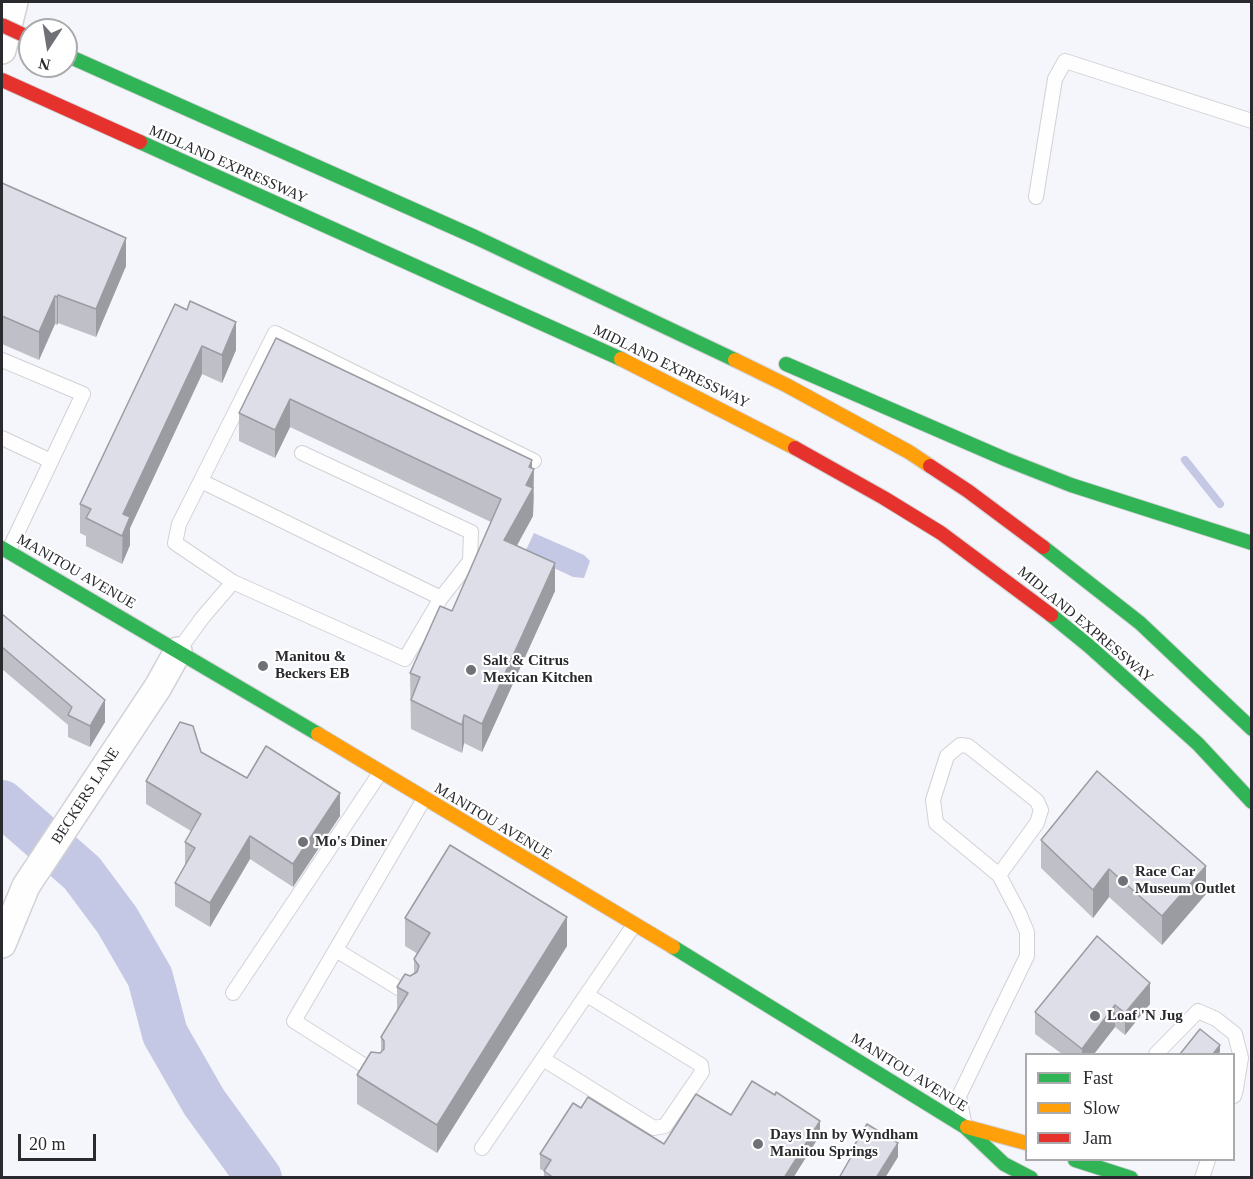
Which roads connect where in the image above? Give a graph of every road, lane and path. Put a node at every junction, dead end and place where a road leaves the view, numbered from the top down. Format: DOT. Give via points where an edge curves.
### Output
graph roads {
  1 [pos="14,2"];
  2 [pos="2,25"];
  3 [pos="18,32"];
  4 [pos="2,50"];
  5 [pos="78,61"];
  6 [pos="2,80"];
  7 [pos="1251,121"];
  8 [pos="1036,197"];
  9 [pos="475,237"];
  10 [pos="712,334"];
  11 [pos="2,360"];
  12 [pos="777,360"];
  13 [pos="2,438"];
  14 [pos="302,453"];
  15 [pos="51,461"];
  16 [pos="534,461"];
  17 [pos="201,482"];
  18 [pos="1251,543"];
  19 [pos="5,550"];
  20 [pos="233,582"];
  21 [pos="441,598"];
  22 [pos="178,651"];
  23 [pos="1251,729"];
  24 [pos="380,773"];
  25 [pos="424,799"];
  26 [pos="1251,801"];
  27 [pos="999,875"];
  28 [pos="634,925"];
  29 [pos="2,944"];
  30 [pos="336,950"];
  31 [pos="233,993"];
  32 [pos="410,995"];
  33 [pos="587,995"];
  34 [pos="1157,1053"];
  35 [pos="543,1059"];
  36 [pos="376,1073"];
  37 [pos="1235,1091"];
  38 [pos="965,1127"];
  39 [pos="1025,1141"];
  40 [pos="482,1148"];
  41 [pos="1078,1161"];
  42 [pos="1208,1161"];
  43 [pos="1031,1178"];
  44 [pos="1131,1178"];
  45 [pos="1202,1178"];
  1 -- 4 [label="street"];
  2 -- 3 [label="main road, bridge"];
  5 -- 9 [label="main road"];
  6 -- 26 [label="main road, MIDLAND EXPRESSWAY" via="633,364 884,498 987,566 1089,646 1198,744"];
  7 -- 8 [label="lane" via="1065,61 1055,79"];
  9 -- 10 [label="main road"];
  9 -- 23 [label="main road" via="726,355 909,452 1095,585"];
  11 -- 15 [label="lane" via="83,394"];
  12 -- 18 [label="main road" via="1071,485"];
  13 -- 15 [label="lane"];
  14 -- 21 [label="lane" via="471,532 470,561"];
  15 -- 19 [label="lane"];
  16 -- 17 [label="lane" via="275,333"];
  17 -- 20 [label="lane" via="179,524 175,543"];
  17 -- 21 [label="lane"];
  19 -- 22 [label="main road, MANITOU AVENUE"];
  20 -- 21 [label="lane" via="405,659"];
  20 -- 22 [label="lane"];
  22 -- 24 [label="main road, MANITOU AVENUE"];
  22 -- 29 [label="street, BECKERS LANE" via="26,886"];
  24 -- 25 [label="main road, MANITOU AVENUE"];
  24 -- 31 [label="lane"];
  25 -- 28 [label="main road, MANITOU AVENUE"];
  25 -- 30 [label="lane"];
  27 -- 27 [label="lane" via="936,823 933,800 947,756 960,745 968,746 1037,801 1041,810"];
  27 -- 38 [label="lane" via="1027,932 1027,956 959,1095"];
  28 -- 33 [label="lane"];
  28 -- 38 [label="main road, MANITOU AVENUE"];
  30 -- 32 [label="lane"];
  30 -- 36 [label="lane" via="294,1021"];
  33 -- 35 [label="lane"];
  33 -- 35 [label="lane" via="701,1065 702,1072 665,1126 654,1128"];
  34 -- 37 [label="lane" via="1198,1011 1216,1019 1235,1034 1241,1058"];
  35 -- 40 [label="lane"];
  38 -- 39 [label="main road, MANITOU AVENUE"];
  38 -- 43 [label="main road, MANITOU AVENUE" via="1004,1164"];
  41 -- 44 [label="main road"];
  42 -- 45 [label="lane"];
}
